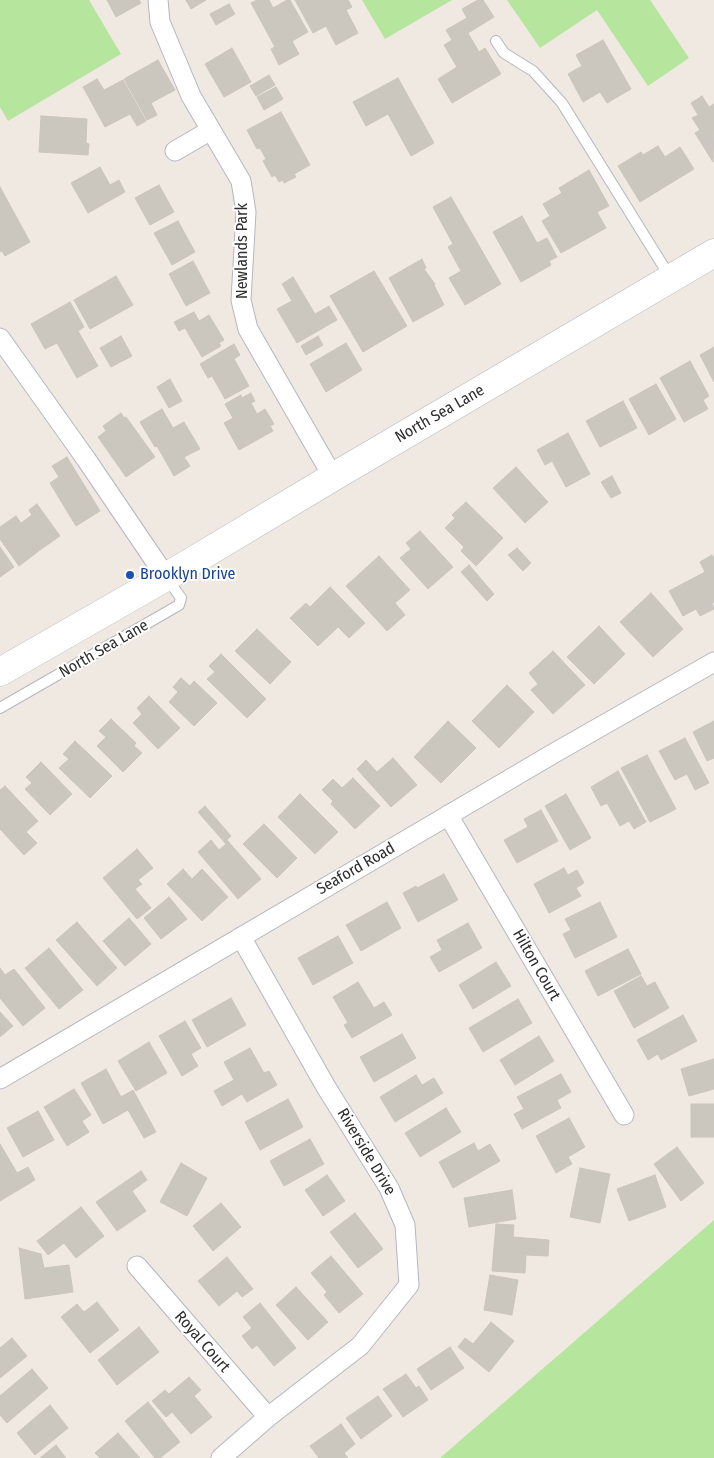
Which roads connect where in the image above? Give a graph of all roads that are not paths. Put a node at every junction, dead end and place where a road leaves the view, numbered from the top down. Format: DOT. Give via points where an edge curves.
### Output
graph roads {
  1 [pos="158,0"];
  2 [pos="496,41"];
  3 [pos="211,130"];
  4 [pos="175,151"];
  5 [pos="714,253"];
  6 [pos="670,278"];
  7 [pos="0,338"];
  8 [pos="333,476"];
  9 [pos="166,577"];
  10 [pos="714,662"];
  11 [pos="0,672"];
  12 [pos="0,708"];
  13 [pos="448,815"];
  14 [pos="241,937"];
  15 [pos="0,1079"];
  16 [pos="624,1115"];
  17 [pos="137,1266"];
  18 [pos="268,1417"];
  19 [pos="222,1458"];
  1 -- 3 [label="street, Newlands Park" via="164,32 191,96"];
  2 -- 6 [label="lane" via="504,53 533,71 562,103"];
  3 -- 4 [label="street"];
  3 -- 8 [label="street, Newlands Park" via="241,182 246,212 241,300 248,329"];
  5 -- 6 [label="street, North Sea Lane"];
  6 -- 8 [label="street, North Sea Lane"];
  7 -- 9 [label="street"];
  8 -- 9 [label="street, North Sea Lane"];
  9 -- 11 [label="street, North Sea Lane"];
  9 -- 12 [label="lane, North Sea Lane" via="181,598 179,605"];
  10 -- 13 [label="street, Seaford Road"];
  13 -- 14 [label="street, Seaford Road"];
  13 -- 16 [label="street, Hilton Court"];
  14 -- 15 [label="street, Seaford Road"];
  14 -- 18 [label="street, Riverside Drive" via="326,1087 389,1188 405,1225 408,1285 360,1346"];
  17 -- 18 [label="street, Royal Court"];
  18 -- 19 [label="street, Riverside Drive"];
}
